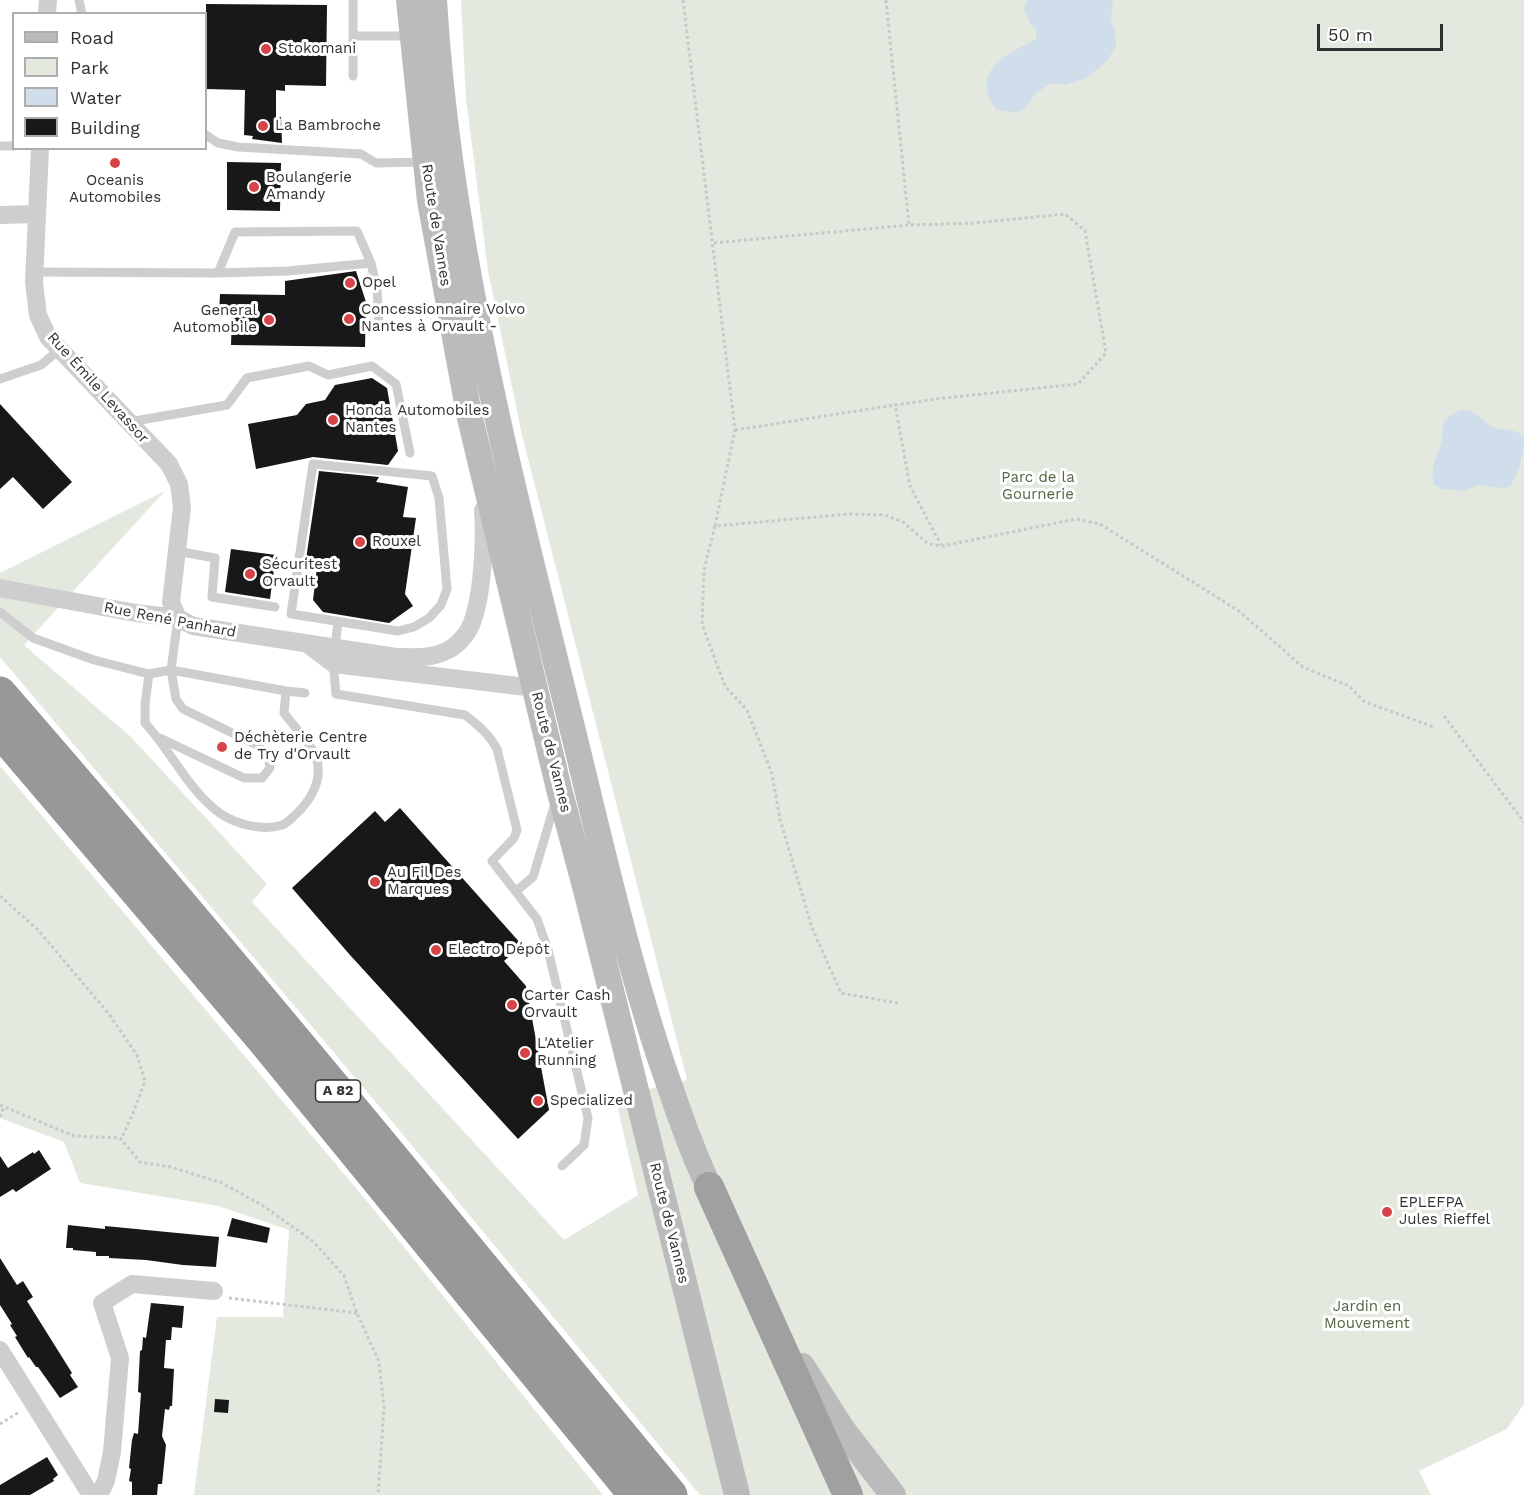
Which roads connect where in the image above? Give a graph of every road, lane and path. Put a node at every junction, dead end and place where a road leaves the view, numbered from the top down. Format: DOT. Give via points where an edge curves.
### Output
graph roads {
  1 [pos="353,0"];
  2 [pos="409,0"];
  3 [pos="434,0"];
  4 [pos="683,0"];
  5 [pos="886,0"];
  6 [pos="353,36"];
  7 [pos="412,36"];
  8 [pos="353,76"];
  9 [pos="207,136"];
  10 [pos="40,150"];
  11 [pos="426,161"];
  12 [pos="36,214"];
  13 [pos="0,215"];
  14 [pos="909,225"];
  15 [pos="713,243"];
  16 [pos="371,263"];
  17 [pos="34,272"];
  18 [pos="218,273"];
  19 [pos="379,326"];
  20 [pos="60,349"];
  21 [pos="0,379"];
  22 [pos="895,405"];
  23 [pos="129,422"];
  24 [pos="735,430"];
  25 [pos="410,453"];
  26 [pos="480,458"];
  27 [pos="715,526"];
  28 [pos="942,546"];
  29 [pos="176,551"];
  30 [pos="0,588"];
  31 [pos="275,607"];
  32 [pos="0,612"];
  33 [pos="178,618"];
  34 [pos="338,621"];
  35 [pos="334,662"];
  36 [pos="171,670"];
  37 [pos="149,674"];
  38 [pos="535,688"];
  39 [pos="286,691"];
  40 [pos="0,693"];
  41 [pos="305,693"];
  42 [pos="1444,716"];
  43 [pos="1434,727"];
  44 [pos="0,731"];
  45 [pos="158,736"];
  46 [pos="559,789"];
  47 [pos="1524,822"];
  48 [pos="516,891"];
  49 [pos="0,896"];
  50 [pos="897,1003"];
  51 [pos="2,1106"];
  52 [pos="0,1117"];
  53 [pos="120,1140"];
  54 [pos="562,1166"];
  55 [pos="709,1187"];
  56 [pos="214,1291"];
  57 [pos="357,1312"];
  58 [pos="0,1350"];
  59 [pos="34,1403"];
  60 [pos="0,1424"];
  61 [pos="92,1495"];
  62 [pos="99,1495"];
  63 [pos="378,1495"];
  64 [pos="634,1495"];
  65 [pos="671,1495"];
  66 [pos="737,1495"];
  67 [pos="848,1495"];
  68 [pos="894,1495"];
  1 -- 6 [label="lane"];
  2 -- 7 [label="main road, Route de Vannes"];
  3 -- 55 [label="main road, Route de Vannes" via="456,199 497,420 642,1000 678,1112"];
  4 -- 15 [label="path"];
  5 -- 14 [label="path"];
  6 -- 7 [label="lane"];
  6 -- 8 [label="lane"];
  7 -- 11 [label="main road, Route de Vannes"];
  9 -- 11 [label="lane" via="218,143 238,147 362,154 376,163"];
  10 -- 12 [label="street, Rue Émile Levassor"];
  11 -- 26 [label="main road, Route de Vannes" via="457,351"];
  12 -- 13 [label="street"];
  12 -- 17 [label="street, Rue Émile Levassor"];
  14 -- 15 [label="path"];
  14 -- 22 [label="path" via="1065,214 1084,231 1106,354 1078,384"];
  15 -- 24 [label="path"];
  16 -- 18 [label="lane"];
  16 -- 18 [label="lane" via="357,231 235,232"];
  16 -- 19 [label="lane"];
  17 -- 18 [label="lane"];
  17 -- 20 [label="street, Rue Émile Levassor" via="38,315 48,337"];
  20 -- 21 [label="lane" via="41,365"];
  20 -- 23 [label="street, Rue Émile Levassor"];
  22 -- 24 [label="path"];
  22 -- 28 [label="path" via="910,486"];
  23 -- 25 [label="lane" via="227,405 247,378 309,366 328,375 372,366 396,384"];
  23 -- 29 [label="street, Rue Émile Levassor" via="169,464 179,484 182,507"];
  24 -- 27 [label="path"];
  26 -- 35 [label="street, Rue René Panhard" via="485,534 477,603 471,626 460,642 424,658"];
  26 -- 38 [label="main road, Route de Vannes"];
  27 -- 28 [label="path" via="849,514 885,515 903,522 928,544"];
  27 -- 50 [label="path" via="704,570 702,624 725,686 747,710 772,774 780,819 812,927 841,993"];
  28 -- 43 [label="path" via="1076,519 1100,524 1239,611 1303,667 1349,686 1365,702"];
  29 -- 31 [label="lane" via="215,558 212,597"];
  29 -- 33 [label="street, Rue Émile Levassor" via="171,602"];
  30 -- 33 [label="street, Rue René Panhard"];
  32 -- 37 [label="lane" via="33,639"];
  33 -- 35 [label="street, Rue René Panhard" via="192,626 306,643"];
  33 -- 36 [label="lane"];
  34 -- 34 [label="lane" via="398,631 429,618 441,605 447,589 440,498 432,476 313,464 291,614"];
  34 -- 35 [label="lane"];
  35 -- 38 [label="street, Rue René Panhard"];
  35 -- 48 [label="lane" via="336,694 465,715 492,740 517,830 492,861"];
  36 -- 37 [label="lane"];
  36 -- 39 [label="lane"];
  36 -- 45 [label="lane" via="176,699 183,709 255,744 268,754 270,768 262,778 244,778"];
  37 -- 45 [label="lane" via="145,723"];
  38 -- 46 [label="main road, Route de Vannes"];
  39 -- 41 [label="lane"];
  39 -- 45 [label="lane" via="284,713 316,756 318,774 315,791 302,810 285,824 263,828 222,815 204,799"];
  40 -- 65 [label="highway, A 82" via="298,1043"];
  42 -- 47 [label="path"];
  44 -- 64 [label="highway, A 82" via="264,1041"];
  46 -- 48 [label="lane" via="533,877"];
  46 -- 66 [label="main road, Route de Vannes"];
  48 -- 54 [label="lane" via="537,919 548,950 588,1118 584,1145"];
  49 -- 53 [label="path" via="38,930 109,1014 137,1055 145,1081"];
  51 -- 52 [label="path"];
  51 -- 53 [label="path" via="74,1136"];
  53 -- 57 [label="path" via="140,1162 171,1167 222,1184 262,1204 314,1242 344,1276"];
  55 -- 67 [label="highway"];
  55 -- 68 [label="main road, Route de Vannes" via="819,1394"];
  56 -- 57 [label="path" via="233,1300"];
  56 -- 62 [label="street" via="132,1284 102,1303 120,1358 112,1452"];
  57 -- 63 [label="path" via="379,1362 384,1407"];
  58 -- 59 [label="street"];
  59 -- 60 [label="path"];
  59 -- 61 [label="street"];
}
